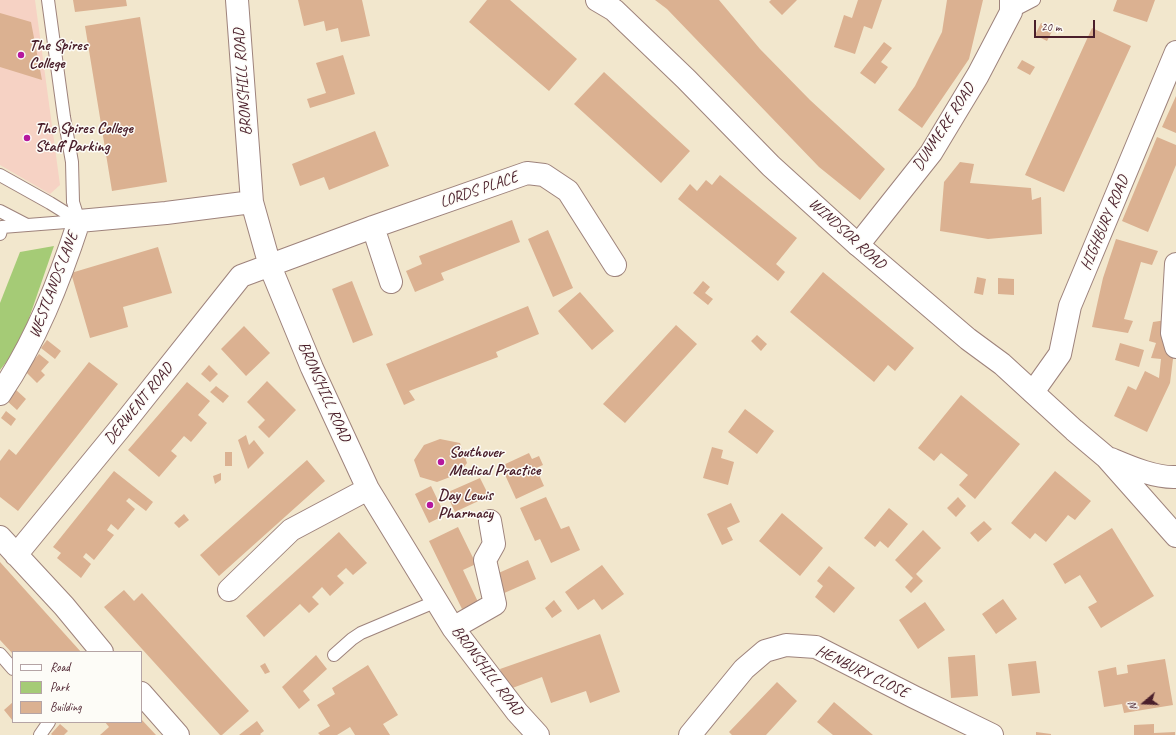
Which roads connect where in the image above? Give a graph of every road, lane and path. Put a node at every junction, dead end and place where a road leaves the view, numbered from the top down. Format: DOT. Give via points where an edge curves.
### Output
graph roads {
  1 [pos="48,0"];
  2 [pos="237,0"];
  3 [pos="598,0"];
  4 [pos="1034,0"];
  5 [pos="1011,6"];
  6 [pos="1176,52"];
  7 [pos="0,175"];
  8 [pos="252,202"];
  9 [pos="0,211"];
  10 [pos="79,221"];
  11 [pos="27,225"];
  12 [pos="373,227"];
  13 [pos="0,234"];
  14 [pos="858,245"];
  15 [pos="615,264"];
  16 [pos="1176,264"];
  17 [pos="270,266"];
  18 [pos="391,282"];
  19 [pos="1176,347"];
  20 [pos="1033,392"];
  21 [pos="0,394"];
  22 [pos="1106,457"];
  23 [pos="1176,477"];
  24 [pos="368,489"];
  25 [pos="490,521"];
  26 [pos="1176,536"];
  27 [pos="0,537"];
  28 [pos="16,555"];
  29 [pos="229,590"];
  30 [pos="436,601"];
  31 [pos="453,628"];
  32 [pos="101,651"];
  33 [pos="0,654"];
  34 [pos="334,655"];
  35 [pos="12,668"];
  36 [pos="142,694"];
  37 [pos="48,723"];
  38 [pos="40,735"];
  39 [pos="178,735"];
  40 [pos="538,735"];
  41 [pos="690,735"];
  42 [pos="992,735"];
  1 -- 10 [label="lane" via="72,162 73,202"];
  2 -- 8 [label="street, BRONSHILL ROAD"];
  3 -- 14 [label="street, WINDSOR ROAD" via="614,10 771,166"];
  4 -- 5 [label="lane"];
  5 -- 14 [label="street, DUNMERE ROAD" via="978,75 931,153"];
  6 -- 20 [label="street, HIGHBURY ROAD" via="1070,306 1060,354"];
  7 -- 10 [label="lane"];
  8 -- 10 [label="street, WESTLANDS LANE"];
  8 -- 17 [label="street, BRONSHILL ROAD"];
  9 -- 11 [label="lane"];
  10 -- 11 [label="lane"];
  10 -- 21 [label="street, WESTLANDS LANE" via="31,344"];
  11 -- 13 [label="lane" via="2,227"];
  12 -- 15 [label="street, LORDS PLACE" via="527,173 539,174 568,191"];
  12 -- 17 [label="street, LORDS PLACE"];
  12 -- 18 [label="street"];
  14 -- 20 [label="street, WINDSOR ROAD"];
  16 -- 19 [label="street" via="1172,333"];
  17 -- 24 [label="street, BRONSHILL ROAD" via="312,368"];
  17 -- 28 [label="street, DERWENT ROAD" via="241,276"];
  20 -- 22 [label="street, WINDSOR ROAD"];
  22 -- 23 [label="street, WINDSOR ROAD" via="1136,470 1170,478"];
  22 -- 26 [label="street, WINDSOR ROAD"];
  24 -- 29 [label="street" via="291,530"];
  24 -- 30 [label="street, BRONSHILL ROAD"];
  25 -- 31 [label="street" via="494,544 485,560 495,604"];
  27 -- 28 [label="street"];
  28 -- 32 [label="street" via="64,606"];
  30 -- 31 [label="street, BRONSHILL ROAD"];
  30 -- 34 [label="lane" via="361,633"];
  31 -- 40 [label="street, BRONSHILL ROAD" via="517,712"];
  33 -- 35 [label="lane"];
  36 -- 39 [label="street"];
  37 -- 38 [label="lane"];
  41 -- 42 [label="street, HENBURY CLOSE" via="744,669 766,650 786,645 816,647"];
}
